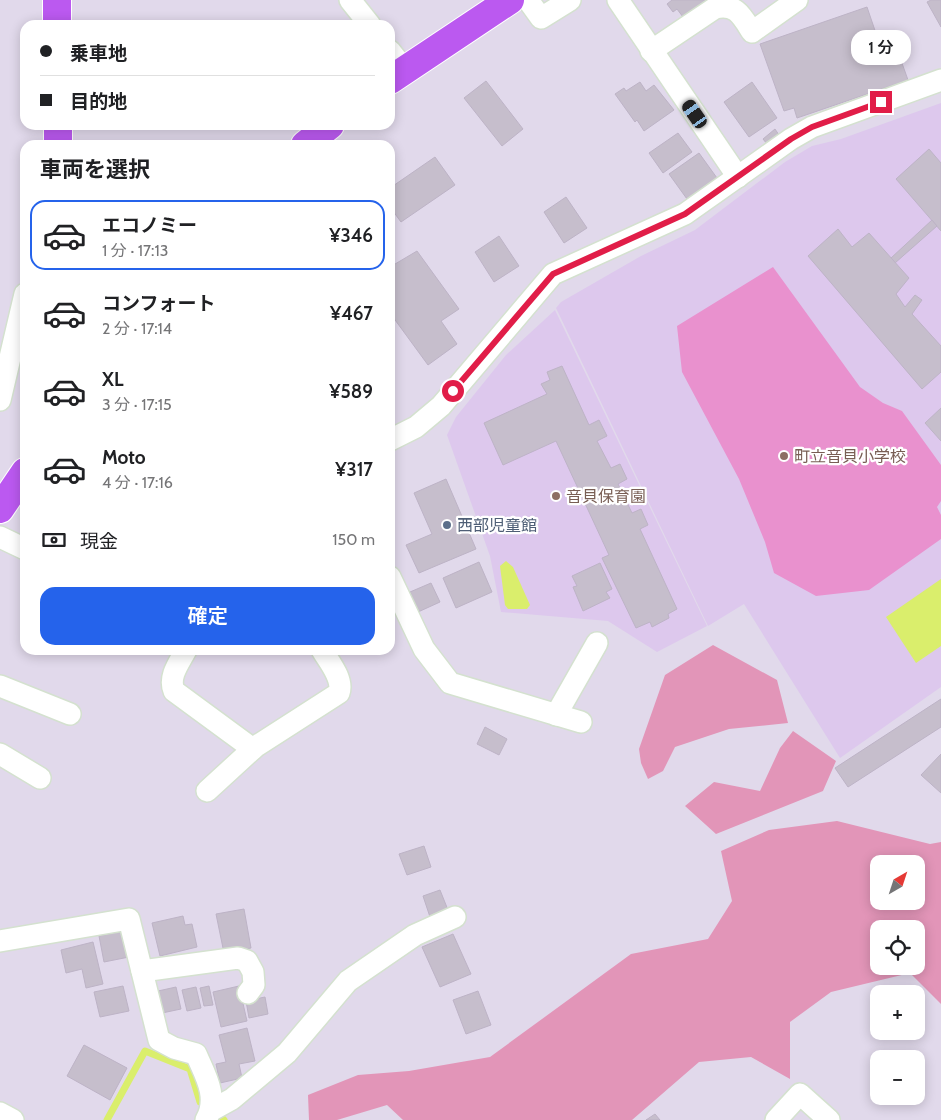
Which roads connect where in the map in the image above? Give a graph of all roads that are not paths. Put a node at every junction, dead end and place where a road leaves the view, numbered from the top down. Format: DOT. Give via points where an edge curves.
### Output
graph roads {
  1 [pos="57,0"];
  2 [pos="350,0"];
  3 [pos="510,0"];
  4 [pos="528,0"];
  5 [pos="570,0"];
  6 [pos="618,0"];
  7 [pos="797,0"];
  8 [pos="56,20"];
  9 [pos="366,20"];
  10 [pos="651,51"];
  11 [pos="395,67"];
  12 [pos="941,80"];
  13 [pos="324,130"];
  14 [pos="311,140"];
  15 [pos="738,177"];
  16 [pos="20,308"];
  17 [pos="5,351"];
  18 [pos="0,400"];
  19 [pos="395,438"];
  20 [pos="20,481"];
  21 [pos="8,501"];
  22 [pos="0,537"];
  23 [pos="20,546"];
  24 [pos="395,588"];
  25 [pos="597,643"];
  26 [pos="183,655"];
  27 [pos="325,655"];
  28 [pos="0,686"];
  29 [pos="70,714"];
  30 [pos="556,715"];
  31 [pos="581,722"];
  32 [pos="252,749"];
  33 [pos="0,754"];
  34 [pos="40,778"];
  35 [pos="207,791"];
  36 [pos="455,917"];
  37 [pos="0,942"];
  38 [pos="142,972"];
  39 [pos="248,993"];
  40 [pos="0,1113"];
  41 [pos="209,1115"];
  42 [pos="13,1120"];
  43 [pos="776,1120"];
  44 [pos="829,1120"];
  1 -- 8 [label="main road"];
  2 -- 9 [label="street"];
  3 -- 11 [label="main road"];
  4 -- 5 [label="street" via="541,18"];
  6 -- 10 [label="street"];
  7 -- 10 [label="street" via="752,32 738,10 725,6 715,8"];
  10 -- 15 [label="street"];
  12 -- 15 [label="street" via="812,127"];
  13 -- 14 [label="main road"];
  15 -- 19 [label="street" via="685,214 553,274 441,406 416,427"];
  16 -- 17 [label="street"];
  17 -- 18 [label="street"];
  20 -- 21 [label="main road"];
  22 -- 23 [label="street"];
  24 -- 30 [label="street" via="424,649 450,683"];
  25 -- 30 [label="street"];
  26 -- 32 [label="street" via="172,677 174,691"];
  27 -- 32 [label="street" via="337,676 341,687 339,693"];
  28 -- 29 [label="street"];
  30 -- 31 [label="street"];
  32 -- 35 [label="street"];
  33 -- 34 [label="street"];
  36 -- 41 [label="street" via="415,935 348,982 287,1054"];
  37 -- 38 [label="street" via="129,919"];
  38 -- 39 [label="street" via="177,962 238,958 247,961 253,972 254,985"];
  38 -- 41 [label="street" via="159,1040 196,1054 210,1087"];
  40 -- 42 [label="street"];
  43 -- 44 [label="street" via="800,1094"];
}
